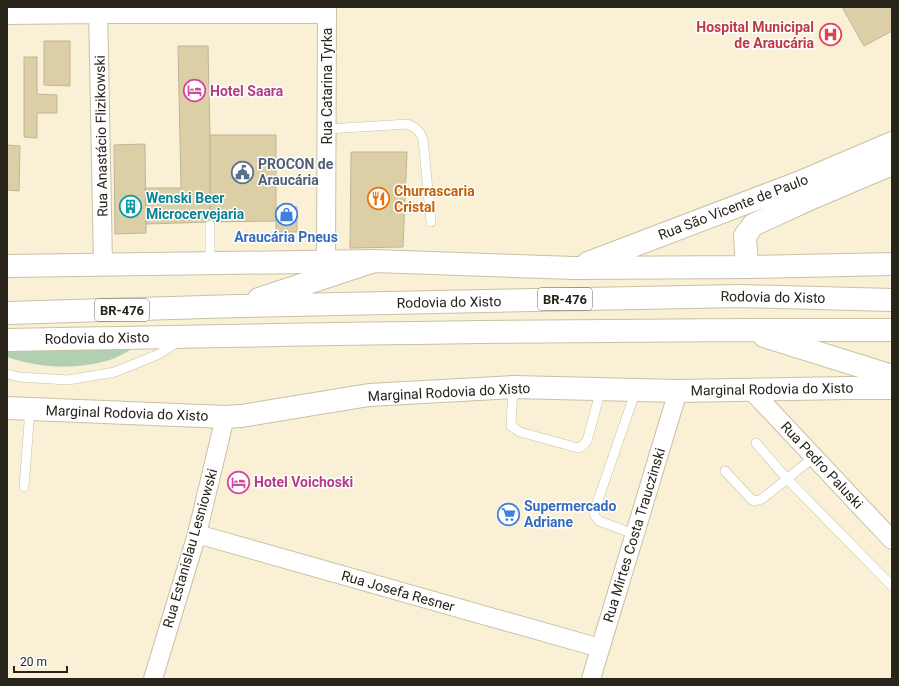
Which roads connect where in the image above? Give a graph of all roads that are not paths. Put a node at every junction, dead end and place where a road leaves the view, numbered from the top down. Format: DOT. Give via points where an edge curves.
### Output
graph roads {
  1 [pos="98,10"];
  2 [pos="327,10"];
  3 [pos="7,15"];
  4 [pos="327,129"];
  5 [pos="892,143"];
  6 [pos="892,164"];
  7 [pos="802,192"];
  8 [pos="431,222"];
  9 [pos="210,225"];
  10 [pos="374,261"];
  11 [pos="326,262"];
  12 [pos="210,263"];
  13 [pos="892,264"];
  14 [pos="103,265"];
  15 [pos="7,266"];
  16 [pos="747,267"];
  17 [pos="574,268"];
  18 [pos="892,300"];
  19 [pos="238,306"];
  20 [pos="7,313"];
  21 [pos="741,330"];
  22 [pos="892,330"];
  23 [pos="186,336"];
  24 [pos="7,340"];
  25 [pos="7,374"];
  26 [pos="892,376"];
  27 [pos="513,387"];
  28 [pos="892,388"];
  29 [pos="601,389"];
  30 [pos="636,390"];
  31 [pos="751,390"];
  32 [pos="678,391"];
  33 [pos="7,408"];
  34 [pos="30,409"];
  35 [pos="225,417"];
  36 [pos="756,443"];
  37 [pos="814,457"];
  38 [pos="725,472"];
  39 [pos="787,479"];
  40 [pos="24,486"];
  41 [pos="197,534"];
  42 [pos="634,534"];
  43 [pos="892,540"];
  44 [pos="892,586"];
  45 [pos="600,648"];
  46 [pos="153,679"];
  47 [pos="591,679"];
  1 -- 2 [label="street"];
  1 -- 3 [label="street"];
  1 -- 14 [label="street, Rua Anastácio Flizikowski"];
  2 -- 4 [label="street, Rua Catarina Tyrka"];
  4 -- 8 [label="lane" via="408,124 415,127 423,139"];
  4 -- 11 [label="street, Rua Catarina Tyrka"];
  5 -- 7 [label="main road, Rua São Vicente de Paulo"];
  6 -- 7 [label="main road, Rua São Vicente de Paulo"];
  7 -- 16 [label="main road, Rua São Vicente de Paulo" via="753,225 746,236"];
  7 -- 17 [label="main road, Rua São Vicente de Paulo"];
  9 -- 12 [label="lane"];
  10 -- 11 [label="main road"];
  10 -- 17 [label="main road"];
  10 -- 19 [label="main road"];
  11 -- 12 [label="main road"];
  12 -- 14 [label="main road"];
  13 -- 16 [label="main road"];
  14 -- 15 [label="main road"];
  16 -- 17 [label="main road"];
  18 -- 19 [label="main road, Rodovia do Xisto / BR-476" via="740,296"];
  19 -- 20 [label="main road, Rodovia do Xisto / BR-476"];
  21 -- 22 [label="main road, Rodovia do Xisto / BR-476"];
  21 -- 23 [label="main road, Rodovia do Xisto / BR-476"];
  21 -- 26 [label="main road"];
  23 -- 24 [label="main road, Rodovia do Xisto / BR-476"];
  23 -- 25 [label="lane, Rodovia do Xisto" via="159,354 114,372 68,380"];
  27 -- 29 [label="main road, Marginal Rodovia do Xisto"];
  27 -- 29 [label="lane" via="511,426 520,432 578,448 587,441"];
  27 -- 35 [label="main road, Marginal Rodovia do Xisto" via="369,395"];
  28 -- 31 [label="main road, Marginal Rodovia do Xisto"];
  29 -- 30 [label="main road, Marginal Rodovia do Xisto"];
  30 -- 32 [label="main road, Marginal Rodovia do Xisto"];
  30 -- 42 [label="lane" via="594,512 599,521"];
  31 -- 32 [label="main road, Marginal Rodovia do Xisto"];
  31 -- 37 [label="street, Rua Pedro Paluski"];
  32 -- 42 [label="street, Rua Mirtes Costa Trauczinski"];
  33 -- 34 [label="main road, Marginal Rodovia do Xisto"];
  34 -- 35 [label="main road, Marginal Rodovia do Xisto"];
  34 -- 40 [label="lane"];
  35 -- 41 [label="street, Rua Estanislau Lesniowski"];
  36 -- 39 [label="lane"];
  37 -- 39 [label="lane"];
  37 -- 43 [label="street, Rua Pedro Paluski"];
  38 -- 39 [label="lane" via="755,501 762,499"];
  39 -- 44 [label="lane"];
  41 -- 45 [label="street, Rua Josefa Resner"];
  41 -- 46 [label="street, Rua Estanislau Lesniowski"];
  42 -- 45 [label="street, Rua Mirtes Costa Trauczinski"];
  45 -- 47 [label="street, Rua Mirtes Costa Trauczinski"];
}
